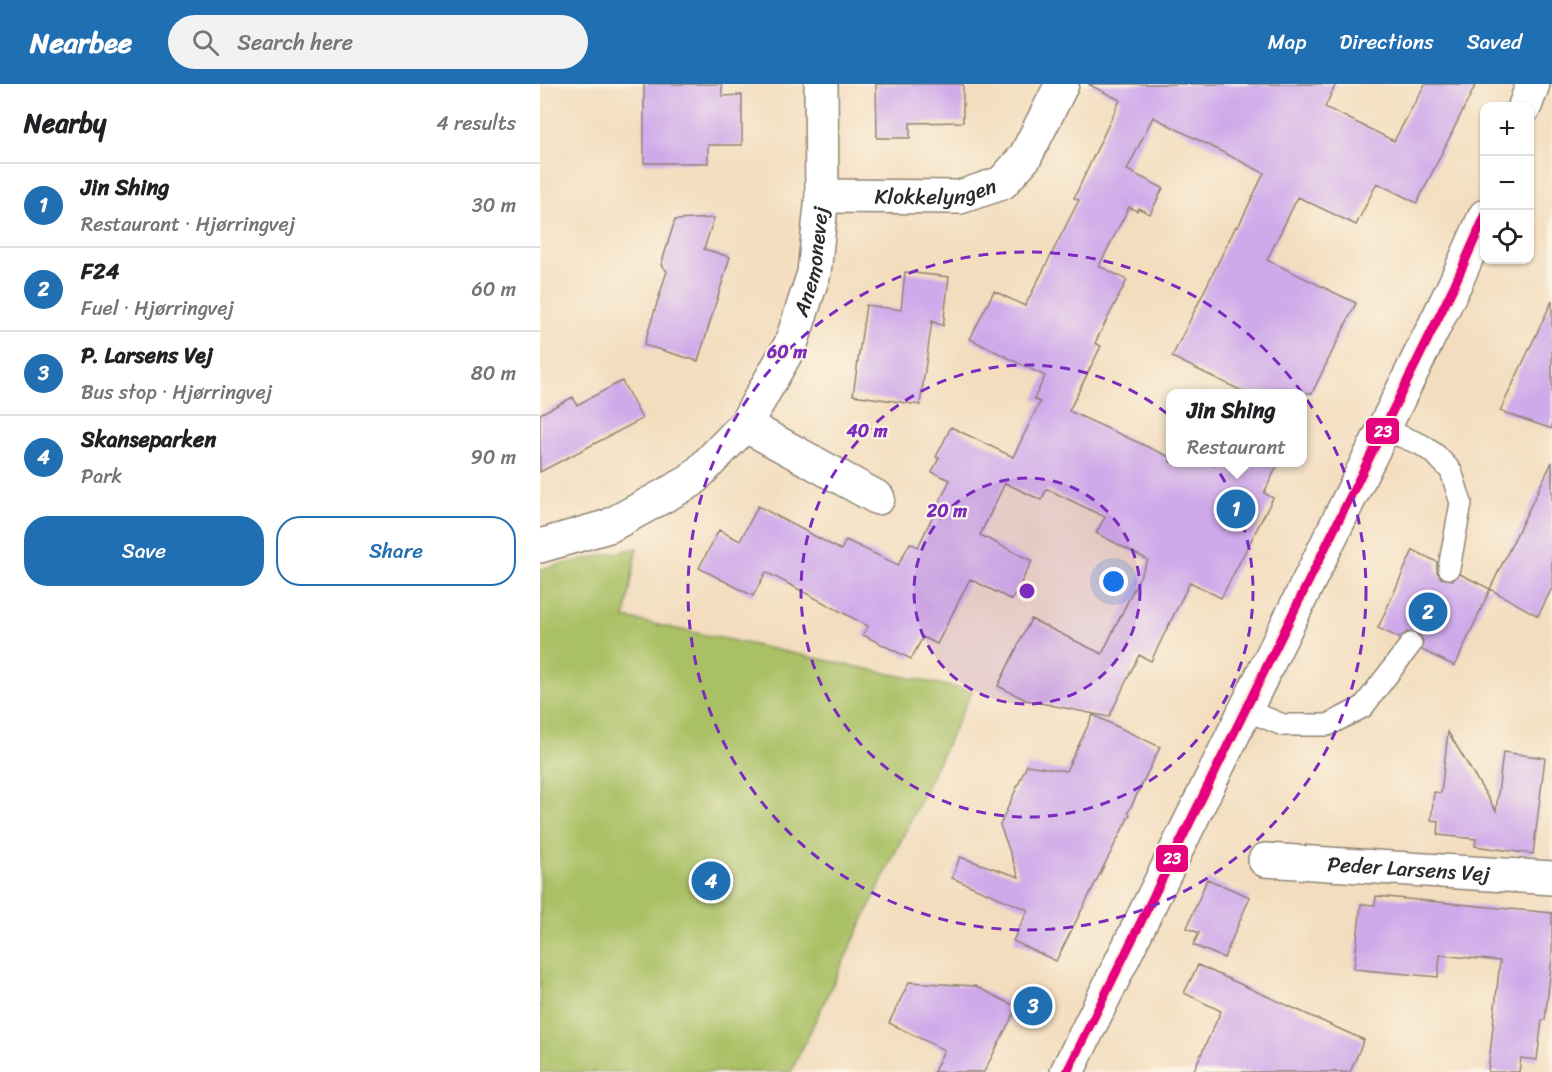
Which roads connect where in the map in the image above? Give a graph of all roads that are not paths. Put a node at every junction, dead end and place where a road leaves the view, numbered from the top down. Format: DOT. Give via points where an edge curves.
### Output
graph roads {
  1 [pos="821,84"];
  2 [pos="1062,84"];
  3 [pos="1533,84"];
  4 [pos="1527,102"];
  5 [pos="822,195"];
  6 [pos="1480,227"];
  7 [pos="746,425"];
  8 [pos="1384,429"];
  9 [pos="878,498"];
  10 [pos="540,546"];
  11 [pos="1449,568"];
  12 [pos="1411,644"];
  13 [pos="1246,710"];
  14 [pos="1265,860"];
  15 [pos="1552,878"];
  16 [pos="1067,1072"];
  1 -- 5 [label="street, Anemonevej"];
  2 -- 5 [label="street, Klokkelyngen" via="1025,157 1002,183 960,197"];
  3 -- 4 [label="street"];
  5 -- 7 [label="street, Anemonevej" via="814,273 791,344"];
  6 -- 8 [label="street"];
  7 -- 9 [label="street"];
  7 -- 10 [label="street, Anemonevej" via="691,482 609,526"];
  8 -- 11 [label="lane" via="1422,445 1451,471 1461,503"];
  8 -- 13 [label="street"];
  12 -- 13 [label="lane" via="1363,707 1328,725 1283,725"];
  13 -- 16 [label="street"];
  14 -- 15 [label="street, Peder Larsens Vej"];
}
